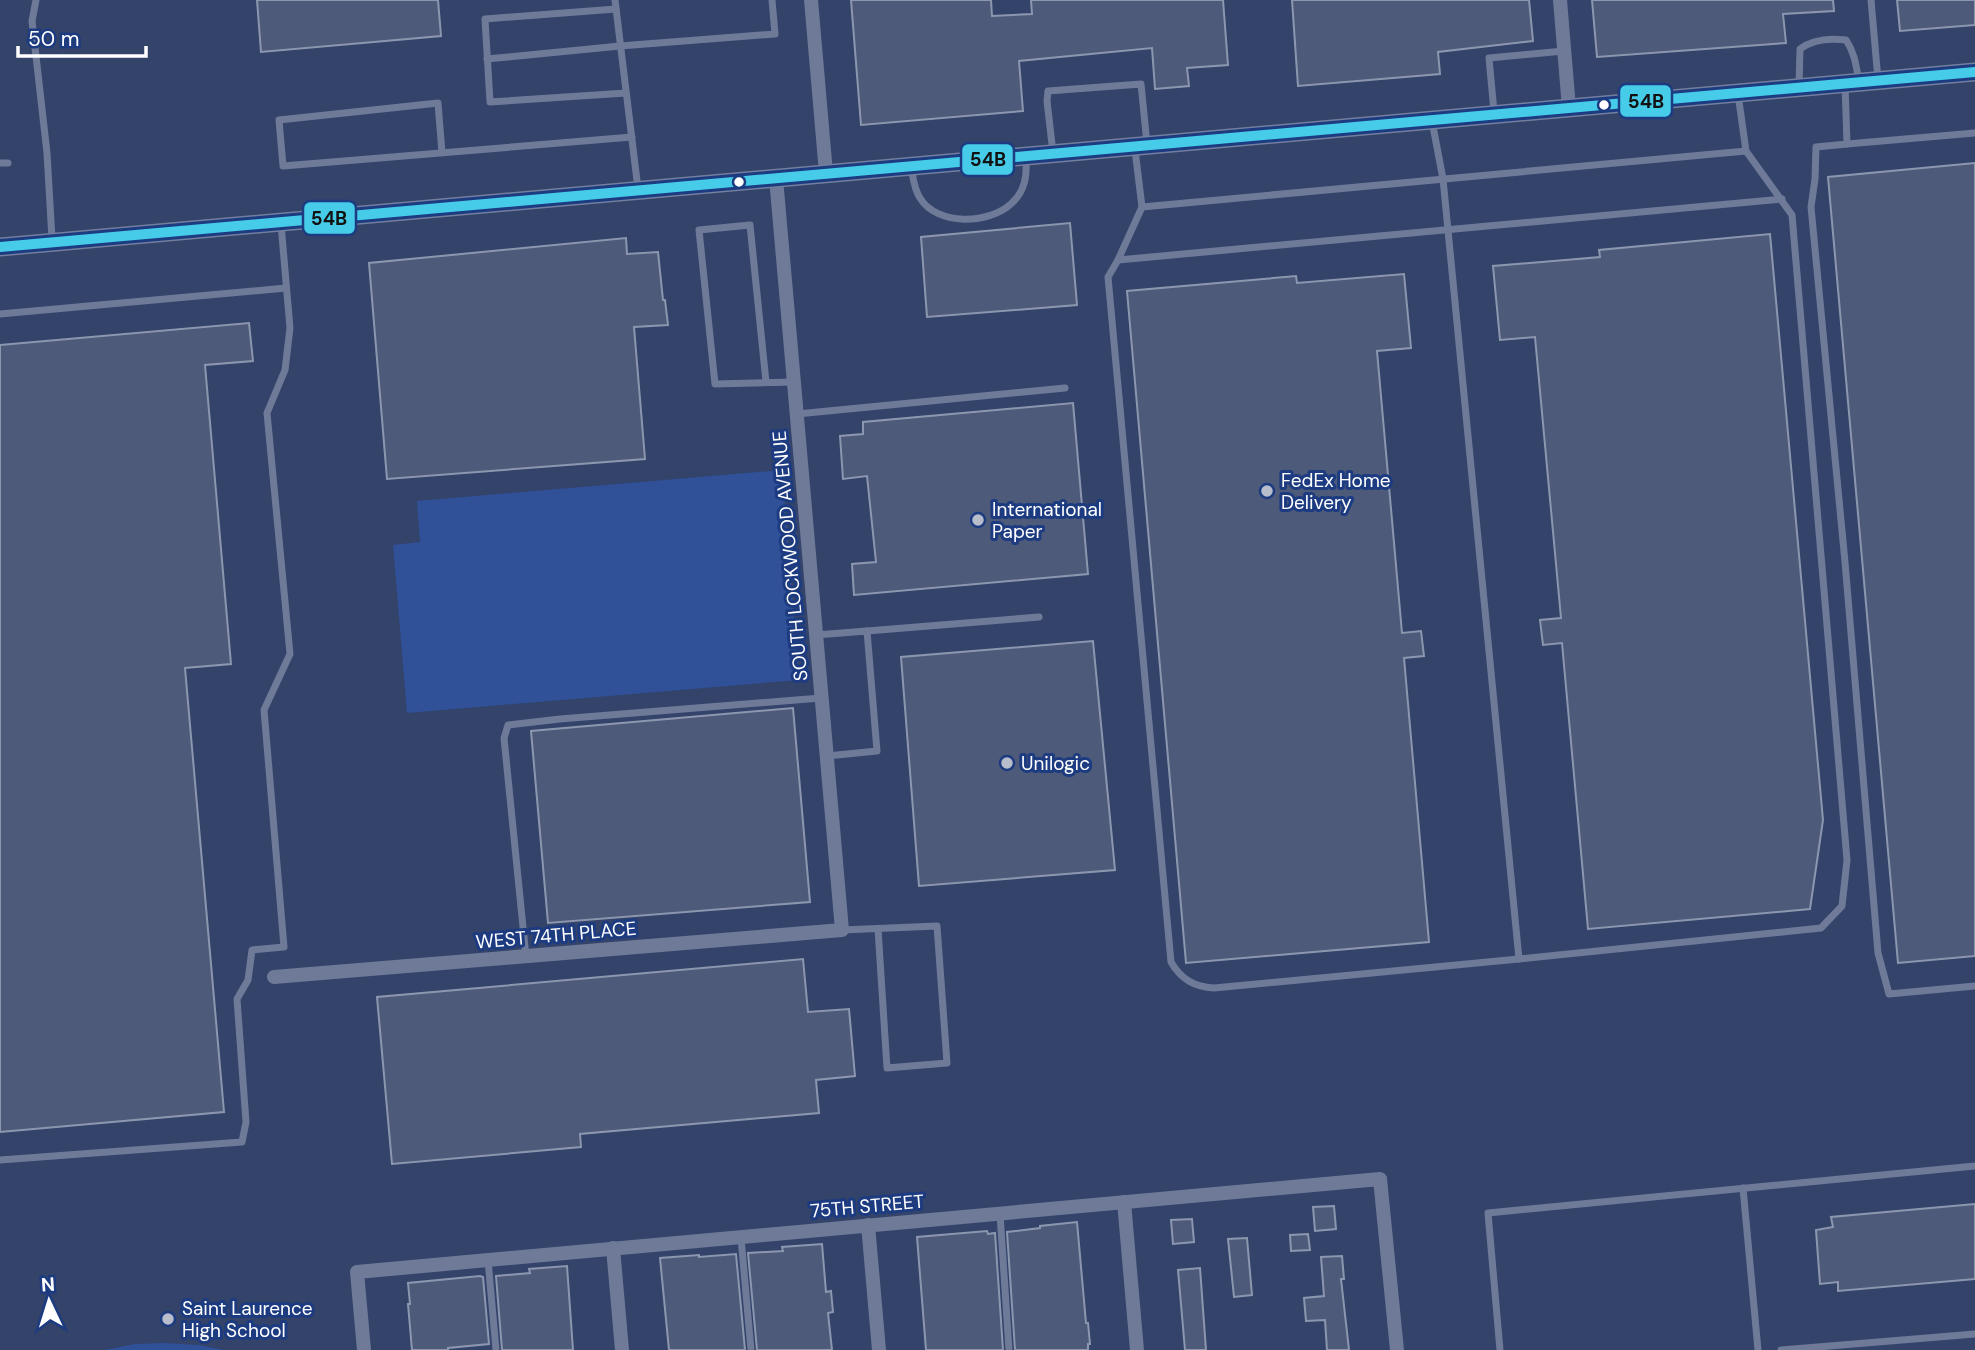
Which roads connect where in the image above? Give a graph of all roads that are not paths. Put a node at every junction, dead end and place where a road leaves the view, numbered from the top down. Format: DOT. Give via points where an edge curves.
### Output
graph roads {
  1 [pos="36,0"];
  2 [pos="772,0"];
  3 [pos="811,0"];
  4 [pos="1560,0"];
  5 [pos="1871,0"];
  6 [pos="616,4"];
  7 [pos="620,46"];
  8 [pos="1564,51"];
  9 [pos="488,59"];
  10 [pos="1975,72"];
  11 [pos="1861,82"];
  12 [pos="1799,88"];
  13 [pos="626,93"];
  14 [pos="1738,93"];
  15 [pos="1569,108"];
  16 [pos="1494,114"];
  17 [pos="1432,120"];
  18 [pos="1975,133"];
  19 [pos="632,137"];
  20 [pos="1847,144"];
  21 [pos="1141,146"];
  22 [pos="1746,150"];
  23 [pos="442,153"];
  24 [pos="1053,153"];
  25 [pos="1026,156"];
  26 [pos="911,166"];
  27 [pos="826,173"];
  28 [pos="776,178"];
  29 [pos="1443,179"];
  30 [pos="638,190"];
  31 [pos="1782,199"];
  32 [pos="1142,207"];
  33 [pos="281,222"];
  34 [pos="1448,229"];
  35 [pos="52,242"];
  36 [pos="0,247"];
  37 [pos="1118,260"];
  38 [pos="286,288"];
  39 [pos="0,314"];
  40 [pos="766,382"];
  41 [pos="794,382"];
  42 [pos="1065,388"];
  43 [pos="797,414"];
  44 [pos="1039,617"];
  45 [pos="867,631"];
  46 [pos="816,635"];
  47 [pos="822,698"];
  48 [pos="827,756"];
  49 [pos="878,929"];
  50 [pos="842,930"];
  51 [pos="526,957"];
  52 [pos="1519,959"];
  53 [pos="274,977"];
  54 [pos="1975,986"];
  55 [pos="0,1160"];
  56 [pos="1975,1166"];
  57 [pos="1743,1188"];
  58 [pos="1124,1202"];
  59 [pos="1000,1213"];
  60 [pos="868,1225"];
  61 [pos="741,1237"];
  62 [pos="613,1248"];
  63 [pos="488,1260"];
  64 [pos="1975,1334"];
  65 [pos="1881,1346"];
  66 [pos="364,1350"];
  67 [pos="496,1350"];
  68 [pos="622,1350"];
  69 [pos="751,1350"];
  70 [pos="879,1350"];
  71 [pos="1009,1350"];
  72 [pos="1138,1350"];
  73 [pos="1396,1350"];
  74 [pos="1500,1350"];
  75 [pos="1758,1350"];
  76 [pos="1781,1350"];
  1 -- 35 [label="lane" via="32,20"];
  2 -- 7 [label="lane" via="775,34"];
  3 -- 27 [label="street"];
  4 -- 8 [label="street"];
  5 -- 11 [label="lane"];
  6 -- 7 [label="lane"];
  6 -- 9 [label="lane" via="485,19"];
  7 -- 9 [label="lane"];
  7 -- 13 [label="lane"];
  8 -- 15 [label="street"];
  8 -- 16 [label="lane" via="1489,58"];
  9 -- 13 [label="lane" via="490,103"];
  10 -- 11 [label="street"];
  11 -- 12 [label="street"];
  11 -- 12 [label="lane" via="1851,47 1846,40 1833,38 1800,49"];
  11 -- 20 [label="lane"];
  12 -- 14 [label="street"];
  13 -- 19 [label="lane"];
  14 -- 15 [label="street"];
  14 -- 22 [label="lane"];
  15 -- 16 [label="street"];
  16 -- 17 [label="street"];
  17 -- 21 [label="street"];
  17 -- 29 [label="lane"];
  18 -- 20 [label="lane"];
  19 -- 23 [label="lane"];
  19 -- 30 [label="lane"];
  20 -- 54 [label="lane" via="1815,147 1811,207 1878,953 1889,994"];
  21 -- 24 [label="street"];
  21 -- 24 [label="lane" via="1141,84 1048,91"];
  21 -- 32 [label="lane"];
  22 -- 29 [label="lane"];
  22 -- 31 [label="lane"];
  23 -- 23 [label="lane" via="283,166 279,120 438,103"];
  24 -- 25 [label="street"];
  25 -- 26 [label="street"];
  25 -- 26 [label="lane" via="1027,178 1013,203 995,214 972,218 949,217 929,208 916,190"];
  26 -- 27 [label="street"];
  27 -- 28 [label="street"];
  28 -- 30 [label="street"];
  28 -- 41 [label="street, SOUTH LOCKWOOD AVENUE"];
  29 -- 32 [label="lane"];
  29 -- 34 [label="lane"];
  30 -- 33 [label="street"];
  31 -- 34 [label="lane"];
  31 -- 52 [label="lane" via="1792,215 1797,270 1847,860 1842,905 1821,928"];
  32 -- 37 [label="lane"];
  33 -- 35 [label="street"];
  33 -- 38 [label="lane"];
  34 -- 37 [label="lane"];
  34 -- 52 [label="lane"];
  35 -- 36 [label="street"];
  37 -- 52 [label="lane" via="1108,277 1171,962 1193,985 1214,988"];
  38 -- 39 [label="lane"];
  38 -- 55 [label="lane" via="290,328 285,370 267,413 290,654 264,710 284,947 252,950 248,981 237,999 246,1122 242,1142"];
  40 -- 40 [label="lane" via="715,384 699,230 750,225"];
  40 -- 41 [label="lane"];
  41 -- 43 [label="street, SOUTH LOCKWOOD AVENUE"];
  42 -- 43 [label="lane"];
  43 -- 46 [label="street, SOUTH LOCKWOOD AVENUE"];
  44 -- 45 [label="lane"];
  45 -- 46 [label="lane"];
  45 -- 48 [label="lane" via="877,751"];
  46 -- 47 [label="street, SOUTH LOCKWOOD AVENUE"];
  47 -- 48 [label="street, SOUTH LOCKWOOD AVENUE"];
  47 -- 51 [label="lane" via="508,725 504,738"];
  48 -- 50 [label="street, SOUTH LOCKWOOD AVENUE"];
  49 -- 49 [label="lane" via="937,926 947,1063 887,1068"];
  49 -- 50 [label="lane"];
  50 -- 51 [label="street, WEST 74TH PLACE"];
  51 -- 53 [label="street, WEST 74TH PLACE"];
  56 -- 57 [label="lane"];
  57 -- 74 [label="lane" via="1488,1213"];
  57 -- 75 [label="lane"];
  58 -- 59 [label="street, 75TH STREET"];
  58 -- 72 [label="street"];
  58 -- 73 [label="street, 75TH STREET" via="1380,1179"];
  59 -- 60 [label="street, 75TH STREET"];
  59 -- 71 [label="lane"];
  60 -- 61 [label="street, 75TH STREET"];
  60 -- 70 [label="street"];
  61 -- 62 [label="street, 75TH STREET"];
  61 -- 69 [label="lane"];
  62 -- 63 [label="street, 75TH STREET"];
  62 -- 68 [label="street"];
  63 -- 66 [label="street, 75TH STREET" via="357,1272"];
  63 -- 67 [label="lane"];
  64 -- 65 [label="lane"];
  65 -- 76 [label="lane"];
}
